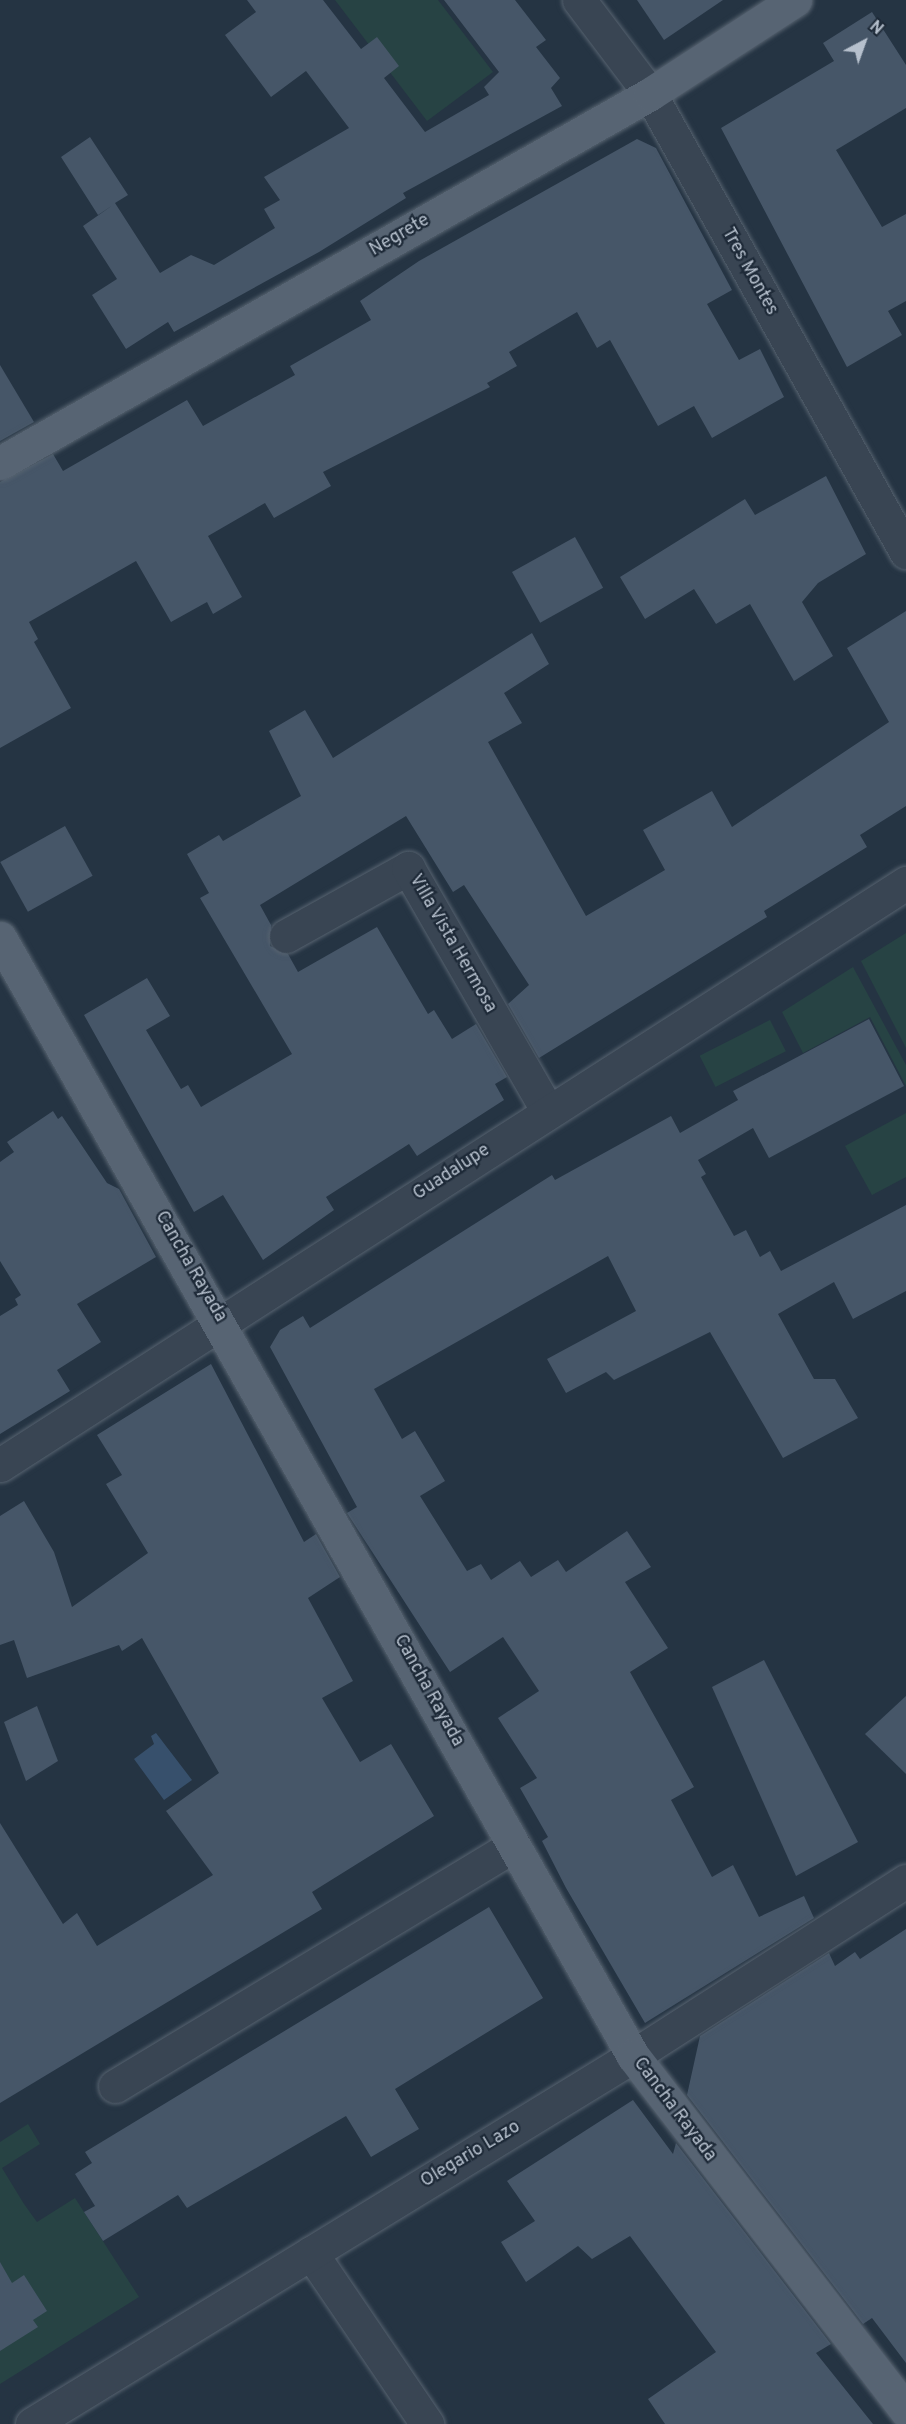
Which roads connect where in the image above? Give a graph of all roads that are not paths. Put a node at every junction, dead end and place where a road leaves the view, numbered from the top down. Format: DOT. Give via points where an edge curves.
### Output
graph roads {
  1 [pos="579,0"];
  2 [pos="795,0"];
  3 [pos="650,93"];
  4 [pos="0,464"];
  5 [pos="906,552"];
  6 [pos="906,883"];
  7 [pos="285,936"];
  8 [pos="0,938"];
  9 [pos="548,1111"];
  10 [pos="222,1323"];
  11 [pos="0,1465"];
  12 [pos="514,1845"];
  13 [pos="906,1881"];
  14 [pos="633,2056"];
  15 [pos="116,2086"];
  16 [pos="311,2253"];
  17 [pos="906,2411"];
  18 [pos="32,2424"];
  19 [pos="427,2424"];
  1 -- 3 [label="street, Tres Montes"];
  2 -- 3 [label="main road, Negrete"];
  3 -- 4 [label="main road, Negrete"];
  3 -- 5 [label="street, Tres Montes"];
  6 -- 9 [label="street, Guadalupe"];
  7 -- 9 [label="street, Villa Vista Hermosa" via="408,868"];
  8 -- 10 [label="main road, Cancha Rayada"];
  9 -- 10 [label="street, Guadalupe"];
  10 -- 11 [label="street, Guadalupe"];
  10 -- 12 [label="main road, Cancha Rayada"];
  12 -- 14 [label="main road, Cancha Rayada"];
  12 -- 15 [label="street"];
  13 -- 14 [label="street, Olegario Lazo"];
  14 -- 16 [label="street, Olegario Lazo"];
  14 -- 17 [label="main road, Cancha Rayada"];
  16 -- 18 [label="street, Olegario Lazo"];
  16 -- 19 [label="street"];
}
